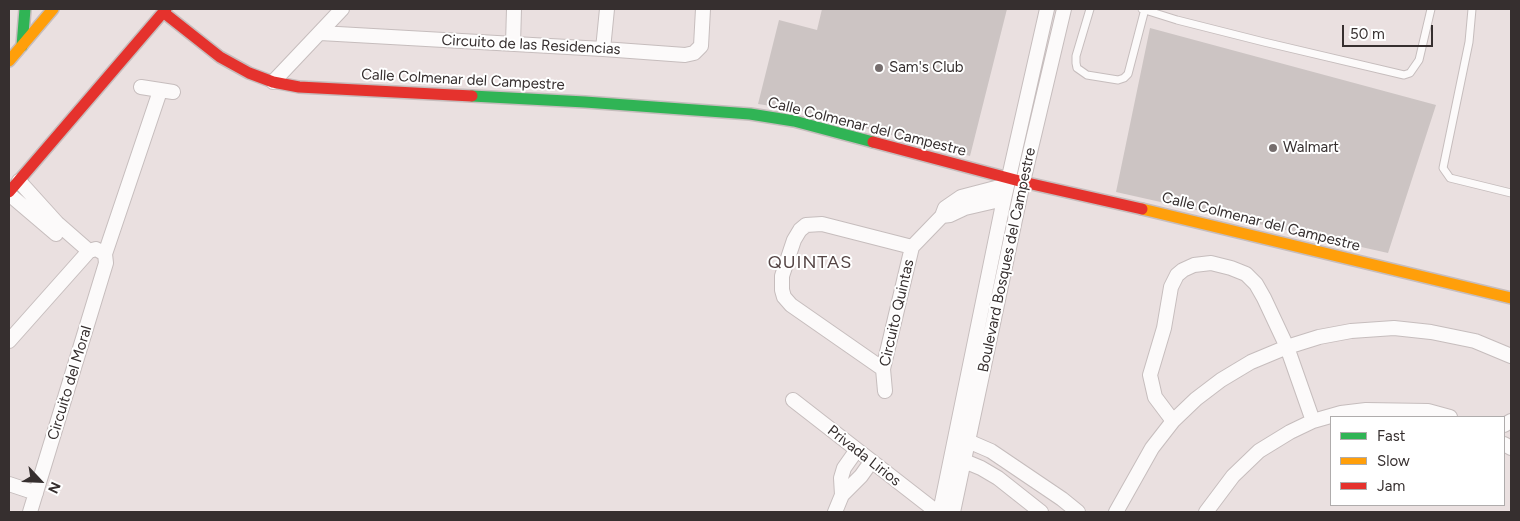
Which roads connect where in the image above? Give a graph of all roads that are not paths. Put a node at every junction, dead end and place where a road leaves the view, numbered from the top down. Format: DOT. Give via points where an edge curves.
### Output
graph roads {
  1 [pos="25,9"];
  2 [pos="53,9"];
  3 [pos="342,9"];
  4 [pos="514,9"];
  5 [pos="607,9"];
  6 [pos="703,9"];
  7 [pos="1047,9"];
  8 [pos="1064,9"];
  9 [pos="1090,9"];
  10 [pos="1144,9"];
  11 [pos="1431,9"];
  12 [pos="1472,9"];
  13 [pos="165,10"];
  14 [pos="320,33"];
  15 [pos="512,44"];
  16 [pos="22,46"];
  17 [pos="603,48"];
  18 [pos="9,61"];
  19 [pos="274,82"];
  20 [pos="141,87"];
  21 [pos="15,177"];
  22 [pos="1008,182"];
  23 [pos="1023,182"];
  24 [pos="9,193"];
  25 [pos="1511,193"];
  26 [pos="1004,199"];
  27 [pos="942,216"];
  28 [pos="912,247"];
  29 [pos="86,254"];
  30 [pos="105,254"];
  31 [pos="1511,298"];
  32 [pos="9,341"];
  33 [pos="1287,347"];
  34 [pos="1511,356"];
  35 [pos="884,369"];
  36 [pos="885,391"];
  37 [pos="792,400"];
  38 [pos="1330,416"];
  39 [pos="1331,416"];
  40 [pos="1446,416"];
  41 [pos="1314,421"];
  42 [pos="1173,422"];
  43 [pos="962,438"];
  44 [pos="856,451"];
  45 [pos="958,458"];
  46 [pos="871,462"];
  47 [pos="9,484"];
  48 [pos="36,492"];
  49 [pos="842,495"];
  50 [pos="30,512"];
  51 [pos="835,512"];
  52 [pos="938,512"];
  53 [pos="953,512"];
  54 [pos="1041,512"];
  55 [pos="1078,512"];
  56 [pos="1116,512"];
  57 [pos="1206,512"];
  1 -- 16 [label="street"];
  2 -- 16 [label="street"];
  3 -- 14 [label="street"];
  4 -- 15 [label="street"];
  5 -- 17 [label="street"];
  6 -- 17 [label="street, Circuito de las Residencias" via="702,41 694,53"];
  7 -- 22 [label="street, Boulevard Bosques del Campestre"];
  8 -- 23 [label="street, Boulevard Bosques del Campestre"];
  9 -- 10 [label="lane" via="1076,56 1077,68 1087,74 1118,80 1128,74"];
  10 -- 11 [label="lane" via="1404,75 1410,73 1418,60"];
  12 -- 25 [label="lane" via="1469,42 1443,168 1450,178"];
  13 -- 19 [label="street, Calle Colmenar del Campestre" via="220,57"];
  13 -- 21 [label="street"];
  14 -- 15 [label="street, Circuito de las Residencias"];
  14 -- 19 [label="street"];
  15 -- 17 [label="street, Circuito de las Residencias"];
  16 -- 18 [label="street"];
  19 -- 22 [label="street, Calle Colmenar del Campestre" via="299,87 750,114 794,121"];
  20 -- 30 [label="street, Circuito del Moral" via="166,91"];
  21 -- 24 [label="street"];
  21 -- 29 [label="street"];
  22 -- 23 [label="street, Calle Colmenar del Campestre"];
  22 -- 26 [label="street, Boulevard Bosques del Campestre"];
  22 -- 27 [label="street, Circuito Quintas" via="961,198 945,208"];
  23 -- 31 [label="street, Calle Colmenar del Campestre"];
  23 -- 43 [label="street, Boulevard Bosques del Campestre"];
  24 -- 29 [label="street"];
  26 -- 27 [label="street, Circuito Quintas"];
  26 -- 43 [label="street, Boulevard Bosques del Campestre"];
  27 -- 28 [label="street, Circuito Quintas"];
  28 -- 35 [label="street, Circuito Quintas"];
  28 -- 35 [label="street" via="822,224 806,225 794,240 782,276 784,297 791,305"];
  29 -- 30 [label="street" via="96,249"];
  29 -- 32 [label="street"];
  30 -- 48 [label="street, Circuito del Moral" via="106,263"];
  33 -- 34 [label="street" via="1352,331 1394,328 1475,342"];
  33 -- 41 [label="street"];
  33 -- 42 [label="street" via="1251,362 1221,380"];
  33 -- 42 [label="street" via="1264,298 1246,274 1211,263 1183,270 1171,287 1164,328 1150,375 1155,398"];
  35 -- 36 [label="street, Circuito Quintas"];
  37 -- 44 [label="street, Privada Lirios"];
  38 -- 41 [label="street"];
  39 -- 40 [label="street" via="1366,410 1428,412"];
  41 -- 57 [label="street" via="1259,451 1232,476"];
  42 -- 56 [label="street" via="1136,473"];
  43 -- 45 [label="street, Boulevard Bosques del Campestre"];
  43 -- 55 [label="street" via="997,455"];
  44 -- 46 [label="street, Privada Lirios"];
  44 -- 49 [label="street" via="844,468"];
  45 -- 52 [label="street, Boulevard Bosques del Campestre"];
  45 -- 53 [label="street, Boulevard Bosques del Campestre"];
  45 -- 54 [label="street" via="998,478"];
  46 -- 49 [label="street"];
  46 -- 52 [label="street, Privada Lirios"];
  47 -- 48 [label="street"];
  48 -- 50 [label="street, Circuito del Moral"];
  49 -- 51 [label="street"];
}
